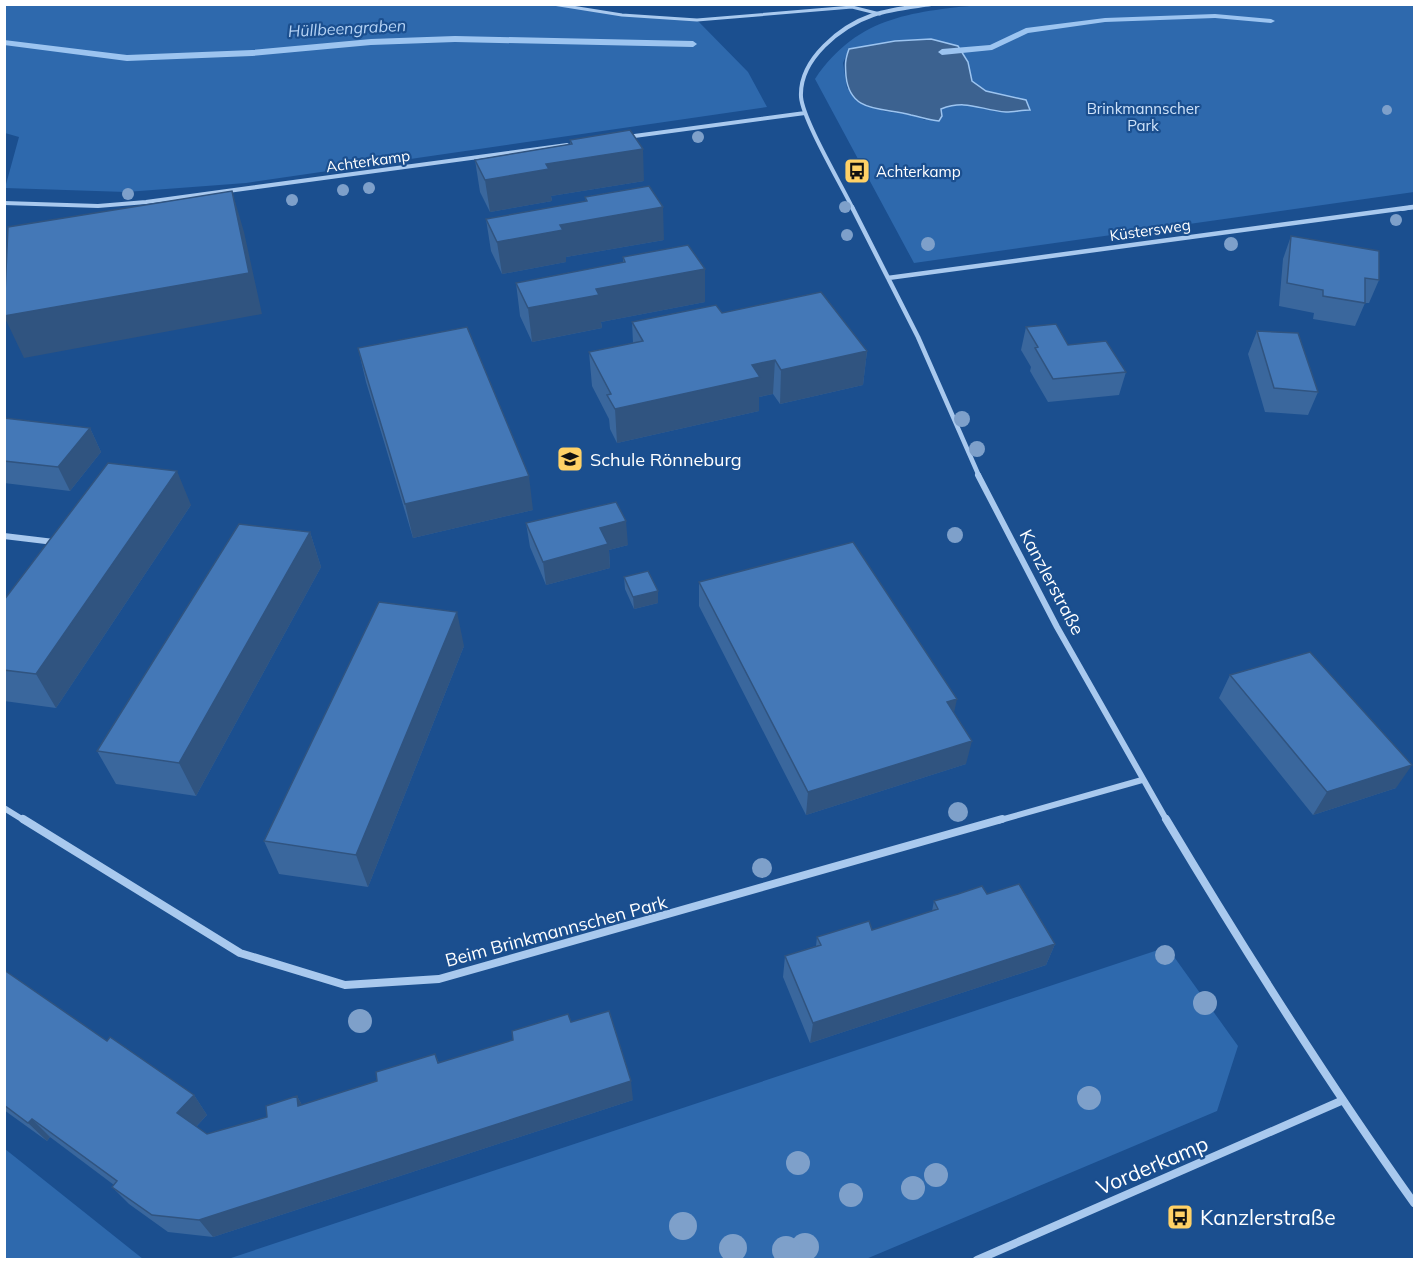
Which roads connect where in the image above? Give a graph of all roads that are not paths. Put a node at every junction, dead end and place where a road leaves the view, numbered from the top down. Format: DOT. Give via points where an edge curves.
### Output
graph roads {
  1 [pos="553,4"];
  2 [pos="931,4"];
  3 [pos="880,14"];
  4 [pos="805,113"];
  5 [pos="622,138"];
  6 [pos="576,144"];
  7 [pos="4,202"];
  8 [pos="1414,207"];
  9 [pos="888,278"];
  10 [pos="62,533"];
  11 [pos="4,536"];
  12 [pos="54,542"];
  13 [pos="47,551"];
  14 [pos="1142,780"];
  15 [pos="4,808"];
  16 [pos="1341,1101"];
  17 [pos="1414,1203"];
  18 [pos="977,1260"];
  1 -- 3 [label="lane" via="622,15 696,20 852,7"];
  2 -- 3 [label="street, Kanzlerstraße"];
  3 -- 4 [label="street, Kanzlerstraße" via="853,25 820,51 802,83"];
  4 -- 5 [label="street"];
  4 -- 9 [label="street, Kanzlerstraße"];
  6 -- 7 [label="street, Achterkamp" via="146,202 98,206"];
  8 -- 9 [label="street, Küstersweg"];
  9 -- 14 [label="street, Kanzlerstraße" via="981,482"];
  10 -- 12 [label="street"];
  11 -- 12 [label="street"];
  12 -- 13 [label="street"];
  14 -- 15 [label="street, Beim Brinkmannschen Park" via="439,979 345,985 240,953"];
  14 -- 16 [label="street, Kanzlerstraße"];
  16 -- 17 [label="street, Kanzlerstraße"];
  16 -- 18 [label="street, Vorderkamp"];
}
